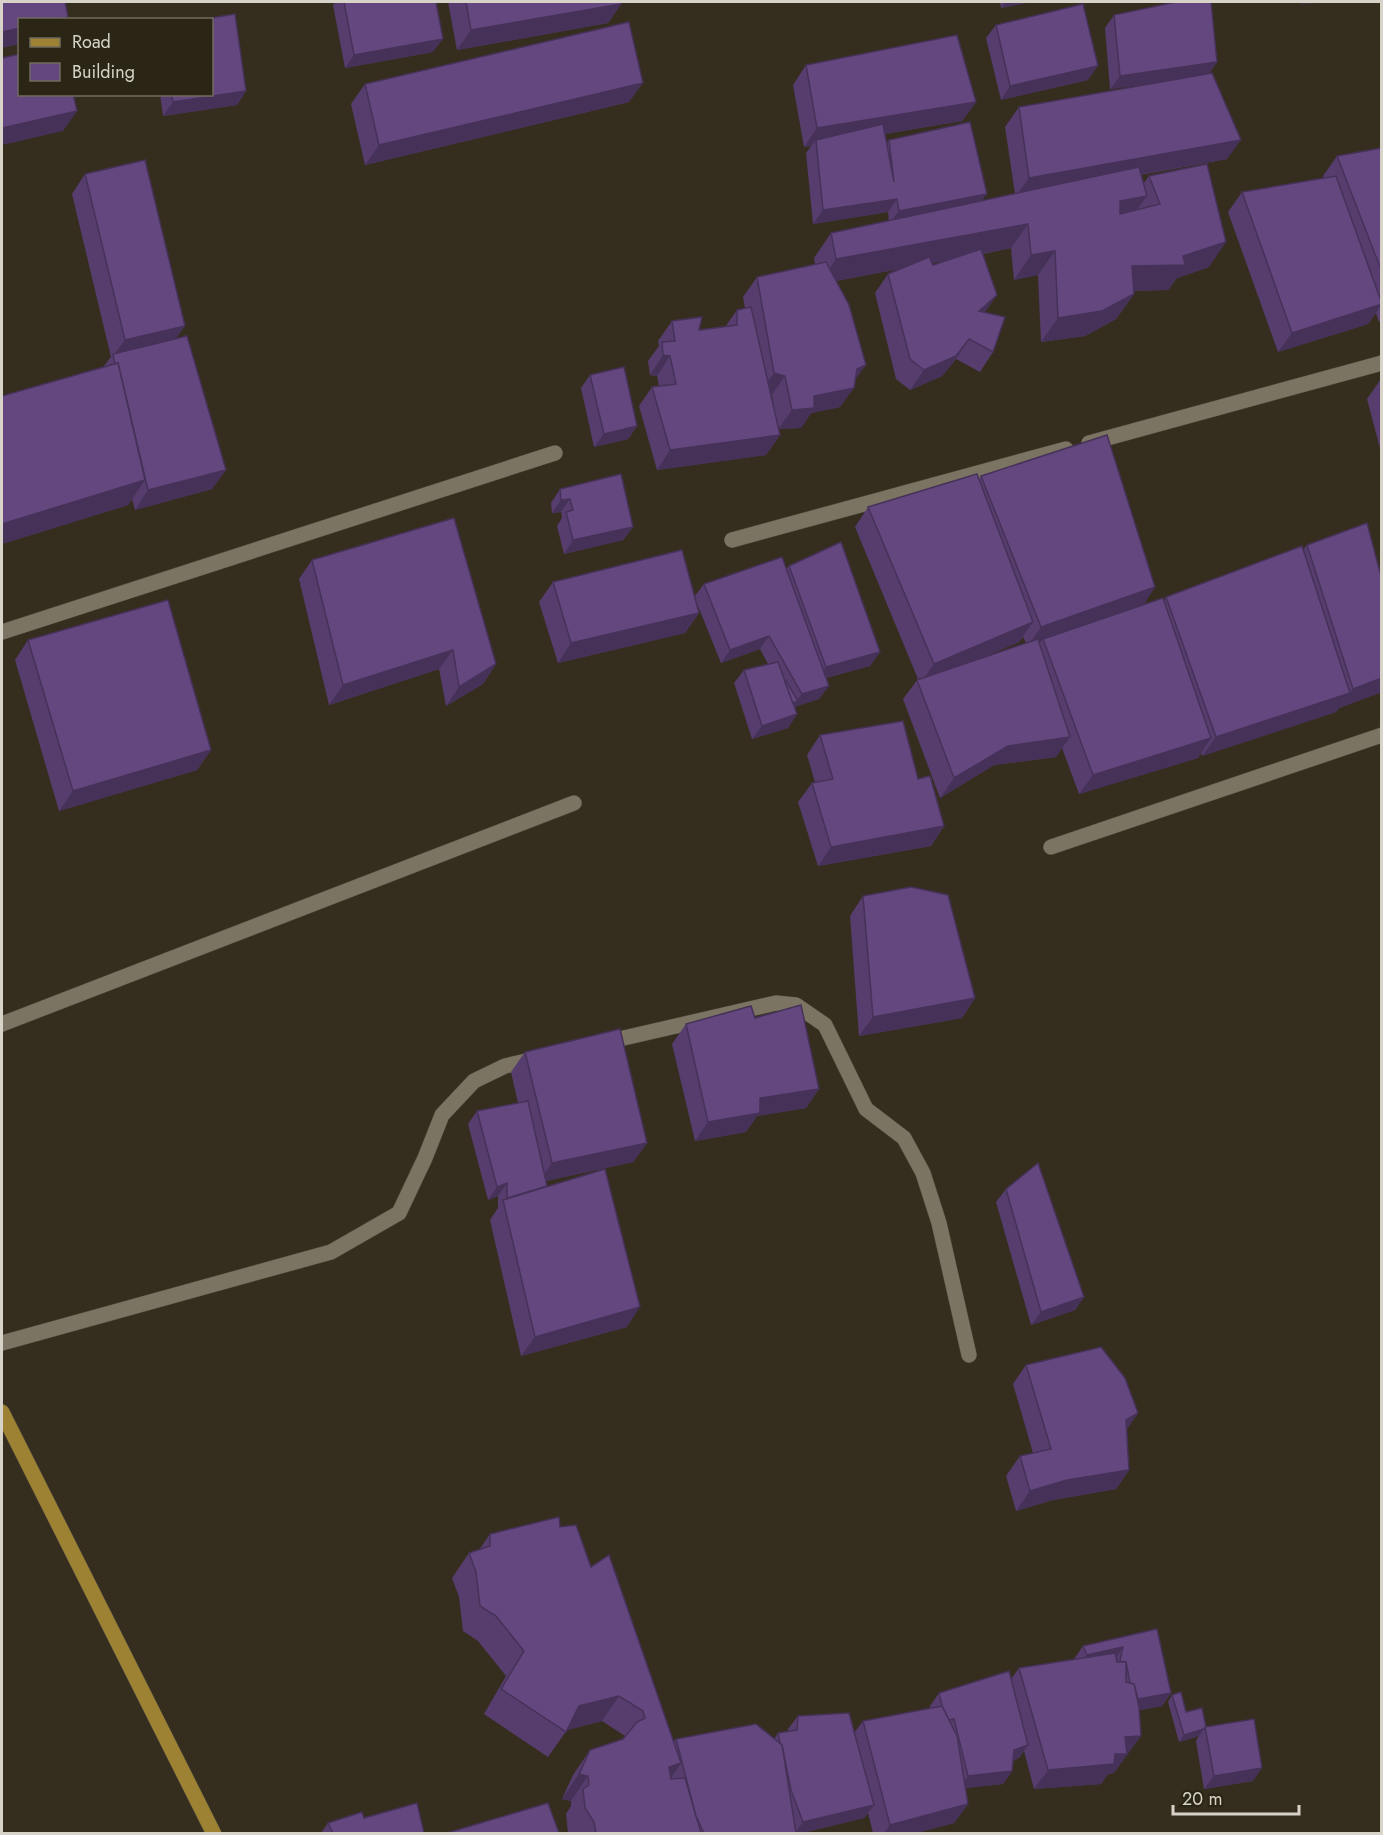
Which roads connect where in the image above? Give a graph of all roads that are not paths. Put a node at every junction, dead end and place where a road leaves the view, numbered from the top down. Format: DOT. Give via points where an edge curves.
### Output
graph roads {
  1 [pos="1382,363"];
  2 [pos="555,453"];
  3 [pos="732,540"];
  4 [pos="2,632"];
  5 [pos="1382,735"];
  6 [pos="574,803"];
  7 [pos="1051,847"];
  8 [pos="2,1024"];
  9 [pos="584,1048"];
  10 [pos="550,1056"];
  11 [pos="2,1343"];
  12 [pos="969,1355"];
  13 [pos="2,1412"];
  14 [pos="214,1833"];
  1 -- 3 [label="street"];
  2 -- 4 [label="street"];
  5 -- 7 [label="street"];
  6 -- 8 [label="street"];
  9 -- 12 [label="street" via="776,1003 796,1005 825,1025 866,1109 904,1138 923,1173 939,1223"];
  10 -- 11 [label="street" via="505,1066 474,1081 442,1115 399,1213 331,1252"];
  13 -- 14 [label="main road"];
}
